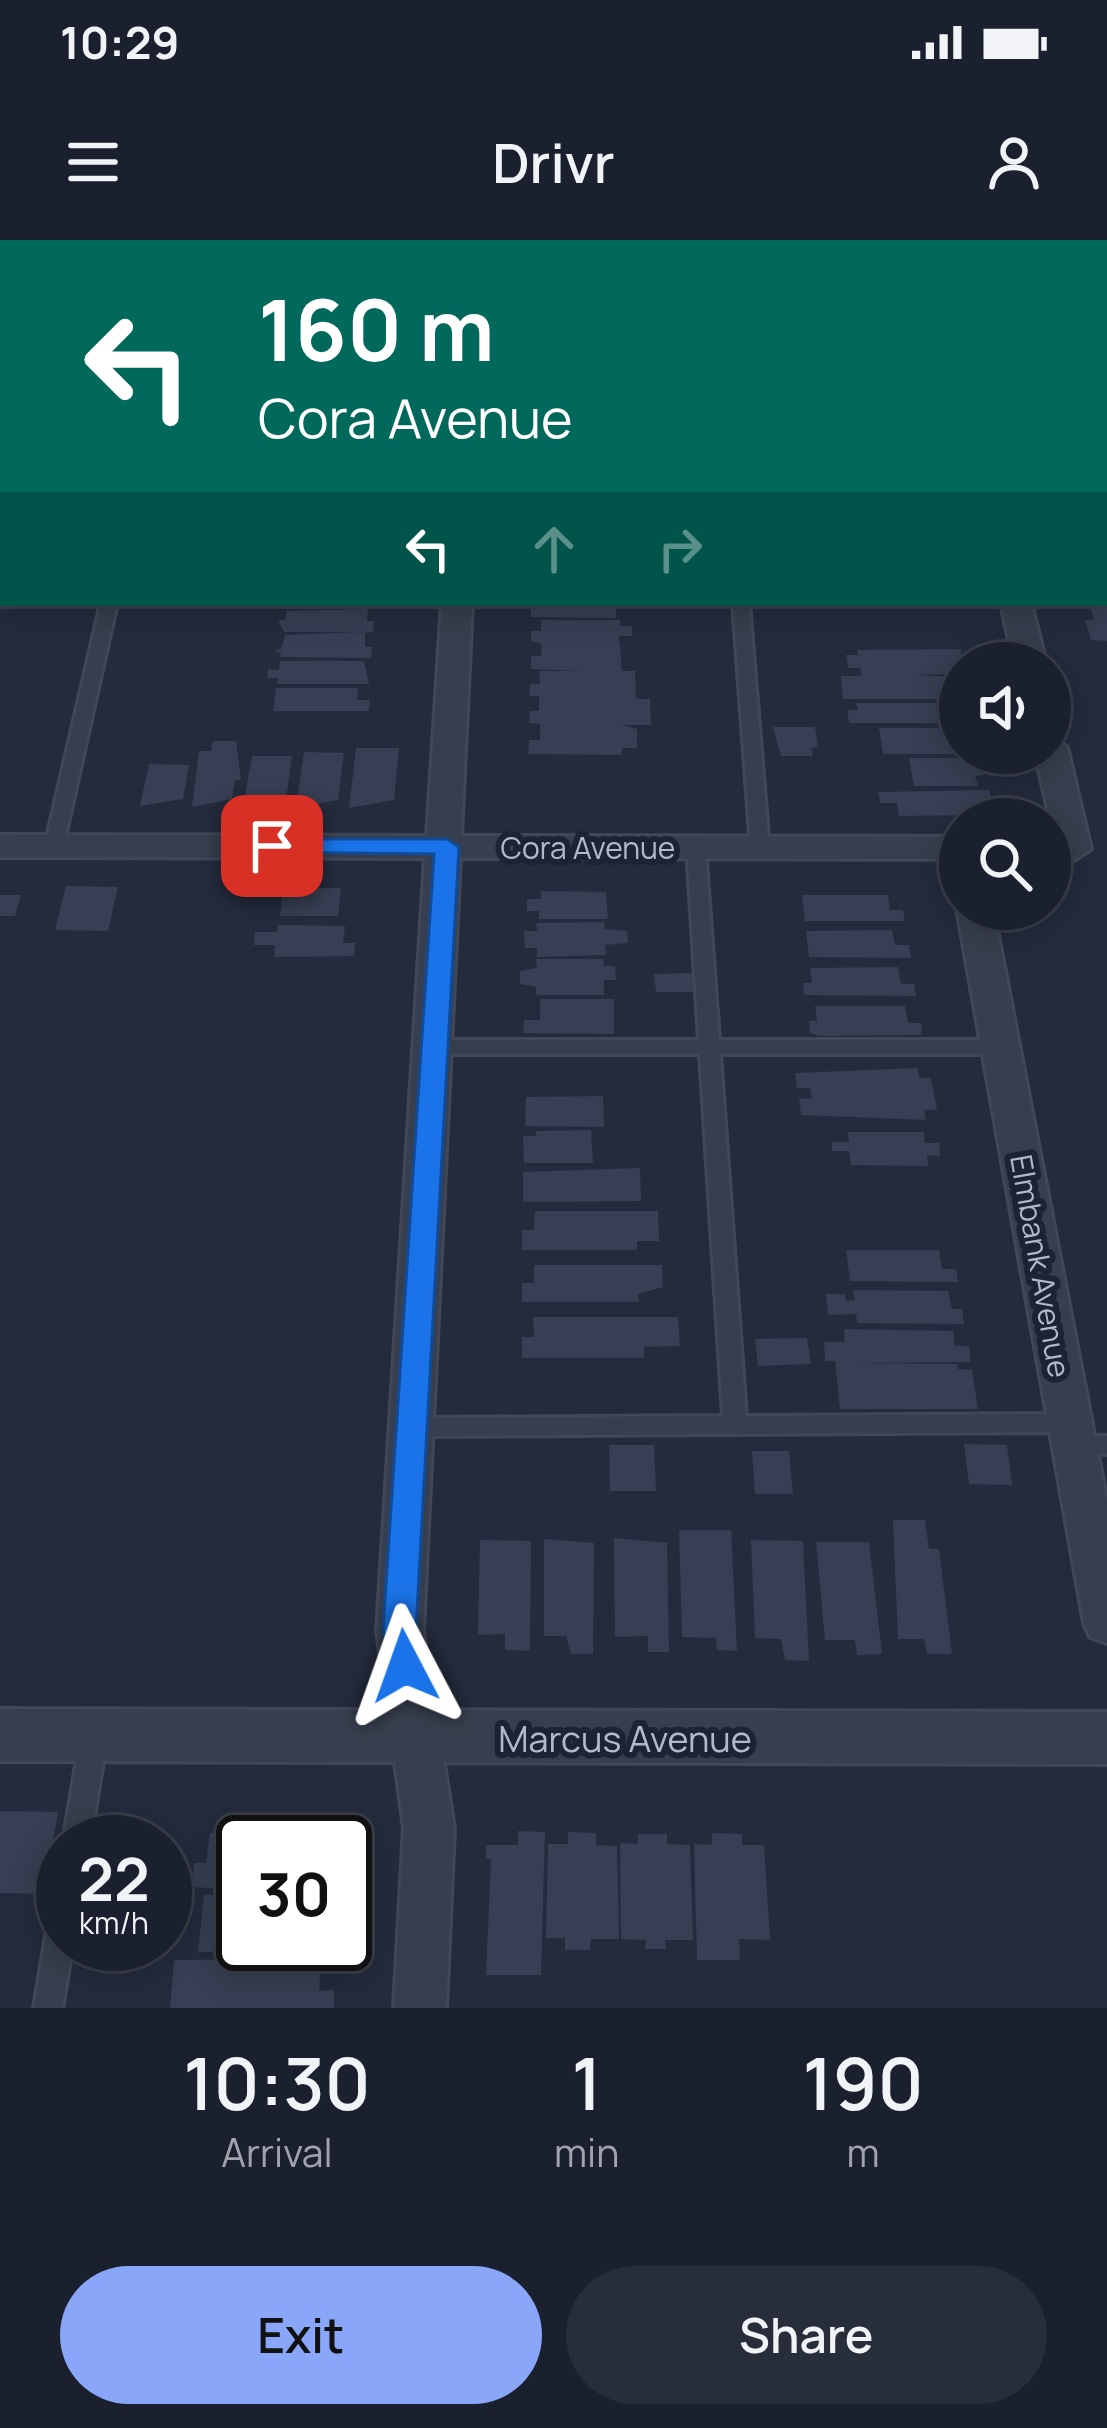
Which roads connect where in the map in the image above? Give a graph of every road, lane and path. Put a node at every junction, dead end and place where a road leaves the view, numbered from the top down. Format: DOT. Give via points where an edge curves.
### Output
graph roads {
  1 [pos="109,606"];
  2 [pos="457,606"];
  3 [pos="741,606"];
  4 [pos="1017,606"];
  5 [pos="1025,642"];
  6 [pos="1057,774"];
  7 [pos="0,846"];
  8 [pos="53,846"];
  9 [pos="447,847"];
  10 [pos="696,848"];
  11 [pos="760,848"];
  12 [pos="939,848"];
  13 [pos="1077,849"];
  14 [pos="979,930"];
  15 [pos="435,1047"];
  16 [pos="710,1047"];
  17 [pos="999,1047"];
  18 [pos="735,1425"];
  19 [pos="412,1427"];
  20 [pos="1084,1438"];
  21 [pos="1107,1623"];
  22 [pos="0,1735"];
  23 [pos="94,1736"];
  24 [pos="416,1737"];
  25 [pos="1107,1738"];
  26 [pos="81,1815"];
  27 [pos="54,1971"];
  28 [pos="48,2008"];
  29 [pos="420,2008"];
  1 -- 8 [label="lane"];
  2 -- 9 [label="street"];
  3 -- 11 [label="lane"];
  4 -- 5 [label="street"];
  6 -- 13 [label="street"];
  7 -- 8 [label="street, Cora Avenue"];
  8 -- 9 [label="street, Cora Avenue"];
  9 -- 10 [label="street, Cora Avenue"];
  9 -- 15 [label="street"];
  10 -- 11 [label="street, Cora Avenue"];
  10 -- 16 [label="lane"];
  11 -- 12 [label="street, Cora Avenue"];
  14 -- 17 [label="street, Elmbank Avenue"];
  15 -- 16 [label="lane"];
  15 -- 19 [label="street"];
  16 -- 17 [label="lane"];
  16 -- 18 [label="lane"];
  17 -- 20 [label="street, Elmbank Avenue"];
  18 -- 19 [label="lane"];
  18 -- 20 [label="lane"];
  19 -- 24 [label="street" via="400,1630"];
  20 -- 21 [label="street, Elmbank Avenue"];
  22 -- 23 [label="street, Marcus Avenue"];
  23 -- 24 [label="street, Marcus Avenue"];
  23 -- 26 [label="lane"];
  24 -- 25 [label="street, Marcus Avenue"];
  24 -- 29 [label="street" via="429,1828"];
  27 -- 28 [label="lane"];
}
